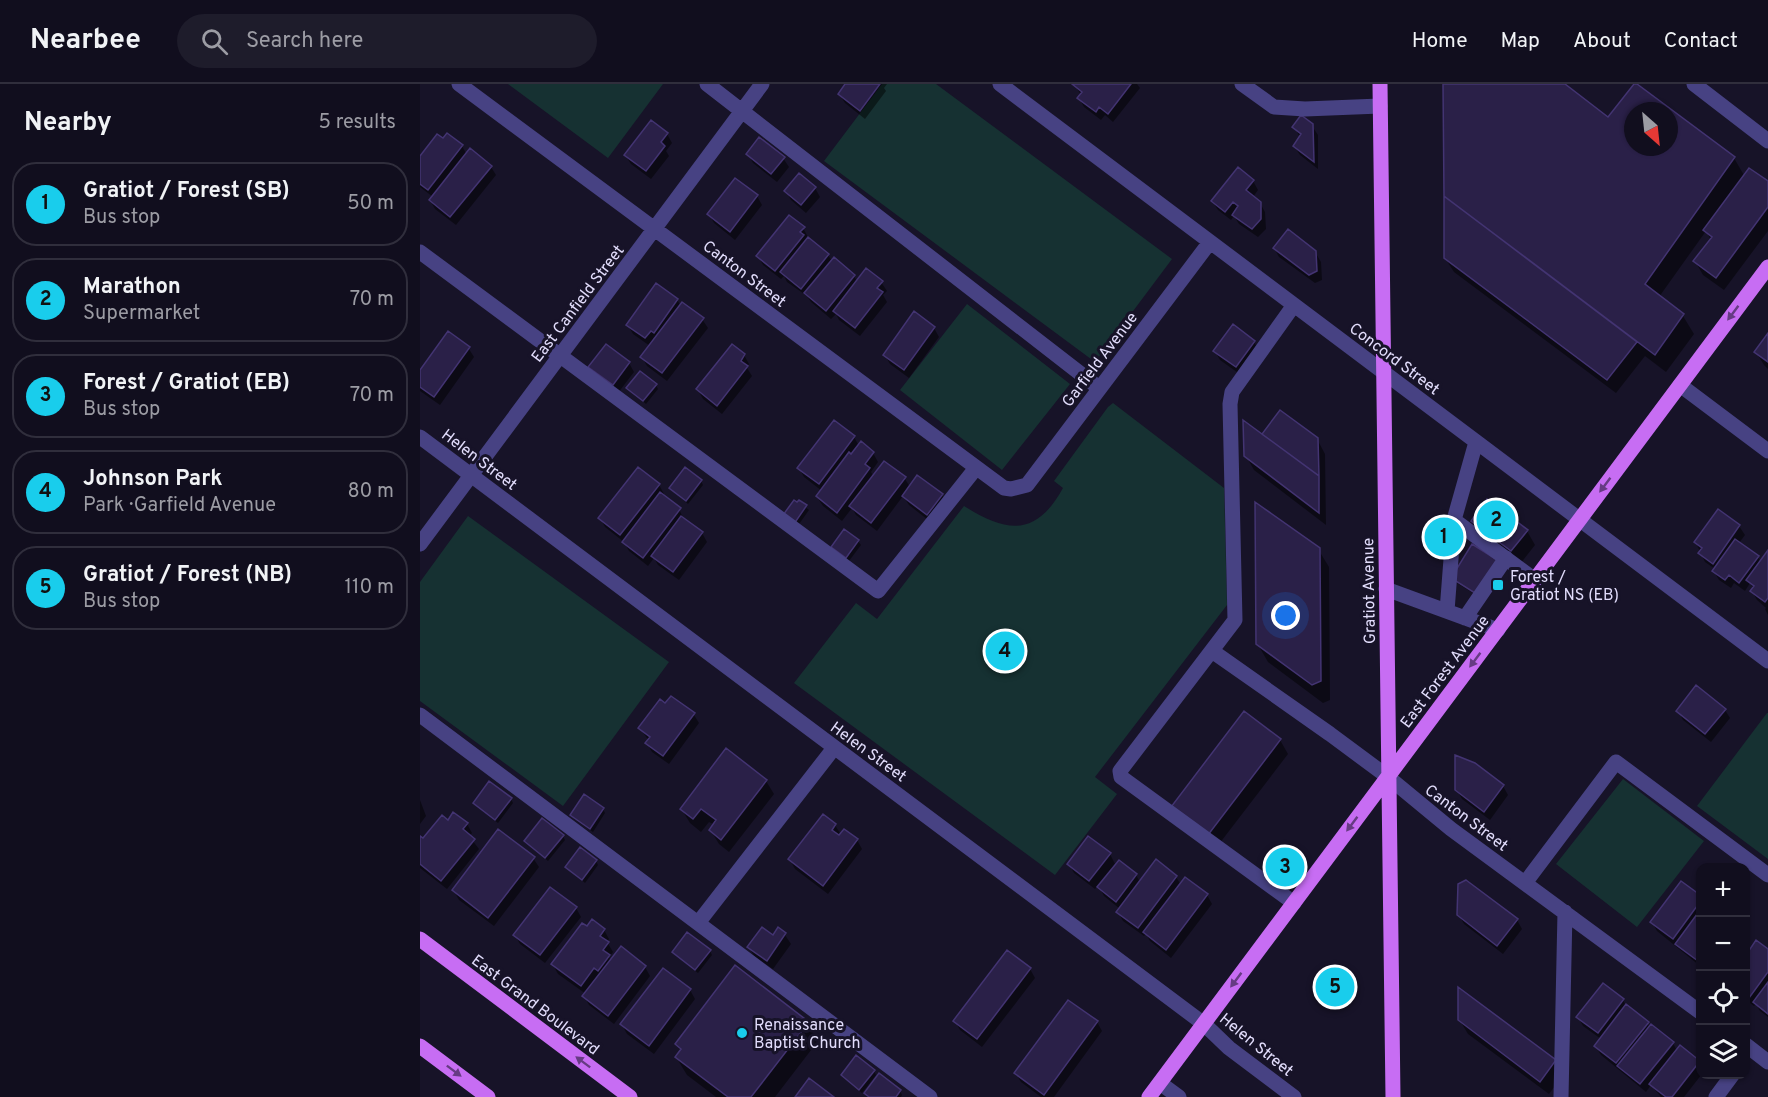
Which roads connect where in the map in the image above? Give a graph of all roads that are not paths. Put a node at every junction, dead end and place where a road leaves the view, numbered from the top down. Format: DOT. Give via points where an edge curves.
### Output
graph roads {
  1 [pos="459,84"];
  2 [pos="707,84"];
  3 [pos="762,84"];
  4 [pos="1000,84"];
  5 [pos="1242,84"];
  6 [pos="1380,84"];
  7 [pos="1694,84"];
  8 [pos="1380,106"];
  9 [pos="743,111"];
  10 [pos="1768,141"];
  11 [pos="655,228"];
  12 [pos="1210,242"];
  13 [pos="420,252"];
  14 [pos="1768,267"];
  15 [pos="1294,305"];
  16 [pos="559,357"];
  17 [pos="1384,372"];
  18 [pos="1680,385"];
  19 [pos="1099,388"];
  20 [pos="420,437"];
  21 [pos="1476,442"];
  22 [pos="1768,451"];
  23 [pos="976,468"];
  24 [pos="471,475"];
  25 [pos="1011,489"];
  26 [pos="1580,519"];
  27 [pos="1454,520"];
  28 [pos="420,544"];
  29 [pos="1506,558"];
  30 [pos="1535,580"];
  31 [pos="1386,590"];
  32 [pos="1447,611"];
  33 [pos="1465,618"];
  34 [pos="1497,630"];
  35 [pos="1212,651"];
  36 [pos="1768,661"];
  37 [pos="420,715"];
  38 [pos="834,748"];
  39 [pos="1388,777"];
  40 [pos="1768,875"];
  41 [pos="1525,882"];
  42 [pos="1294,903"];
  43 [pos="1565,912"];
  44 [pos="698,923"];
  45 [pos="420,939"];
  46 [pos="1696,1008"];
  47 [pos="1204,1024"];
  48 [pos="420,1046"];
  49 [pos="1750,1052"];
  50 [pos="1768,1062"];
  51 [pos="1729,1079"];
  52 [pos="1160,1083"];
  53 [pos="488,1097"];
  54 [pos="630,1097"];
  55 [pos="930,1097"];
  56 [pos="1149,1097"];
  57 [pos="1179,1097"];
  58 [pos="1294,1097"];
  59 [pos="1394,1097"];
  60 [pos="1561,1097"];
  61 [pos="1716,1097"];
  1 -- 11 [label="street, Canton Street"];
  2 -- 9 [label="street"];
  3 -- 9 [label="street, East Canfield Street"];
  4 -- 12 [label="street, Concord Street"];
  5 -- 8 [label="street" via="1274,107"];
  6 -- 8 [label="main road, Gratiot Avenue"];
  7 -- 10 [label="street"];
  8 -- 17 [label="main road, Gratiot Avenue"];
  9 -- 11 [label="street, East Canfield Street"];
  9 -- 19 [label="street"];
  11 -- 16 [label="street, East Canfield Street"];
  11 -- 23 [label="street, Canton Street"];
  12 -- 15 [label="street, Concord Street"];
  12 -- 19 [label="street, Garfield Avenue"];
  13 -- 16 [label="street"];
  14 -- 18 [label="main road, East Forest Avenue, one-way"];
  15 -- 17 [label="street, Concord Street"];
  15 -- 35 [label="street" via="1232,392 1235,620"];
  16 -- 23 [label="street" via="878,591"];
  16 -- 24 [label="street, East Canfield Street"];
  17 -- 21 [label="street, Concord Street"];
  17 -- 31 [label="main road, Gratiot Avenue"];
  18 -- 22 [label="street"];
  18 -- 26 [label="main road, East Forest Avenue, one-way"];
  19 -- 25 [label="street, Garfield Avenue" via="1027,485"];
  20 -- 24 [label="street, Helen Street"];
  21 -- 26 [label="street, Concord Street"];
  21 -- 27 [label="street"];
  23 -- 25 [label="street, Canton Street"];
  24 -- 28 [label="street, East Canfield Street"];
  24 -- 38 [label="street, Helen Street"];
  26 -- 30 [label="main road, East Forest Avenue"];
  26 -- 36 [label="street, Concord Street"];
  27 -- 29 [label="street"];
  27 -- 32 [label="street"];
  29 -- 30 [label="street"];
  29 -- 33 [label="street"];
  30 -- 34 [label="main road, East Forest Avenue"];
  31 -- 32 [label="street"];
  31 -- 39 [label="main road, Gratiot Avenue"];
  32 -- 33 [label="street"];
  33 -- 34 [label="street"];
  34 -- 39 [label="main road, East Forest Avenue, one-way"];
  35 -- 39 [label="street, Canton Street"];
  35 -- 42 [label="street" via="1120,771 1120,777"];
  37 -- 44 [label="street"];
  38 -- 44 [label="street"];
  38 -- 47 [label="street, Helen Street"];
  39 -- 41 [label="street, Canton Street"];
  39 -- 42 [label="main road, East Forest Avenue, one-way"];
  39 -- 59 [label="main road, Gratiot Avenue"];
  40 -- 41 [label="street" via="1616,762"];
  41 -- 43 [label="street, Canton Street"];
  42 -- 47 [label="main road, East Forest Avenue, one-way"];
  43 -- 46 [label="street, Canton Street"];
  43 -- 60 [label="street"];
  44 -- 55 [label="street"];
  54 -- 45 [label="main road, East Grand Boulevard, one-way"];
  47 -- 52 [label="main road, East Forest Avenue"];
  47 -- 58 [label="street, Helen Street"];
  48 -- 53 [label="main road, one-way"];
  49 -- 50 [label="street"];
  51 -- 61 [label="street"];
  52 -- 56 [label="main road, East Forest Avenue"];
  52 -- 57 [label="street"];
}
